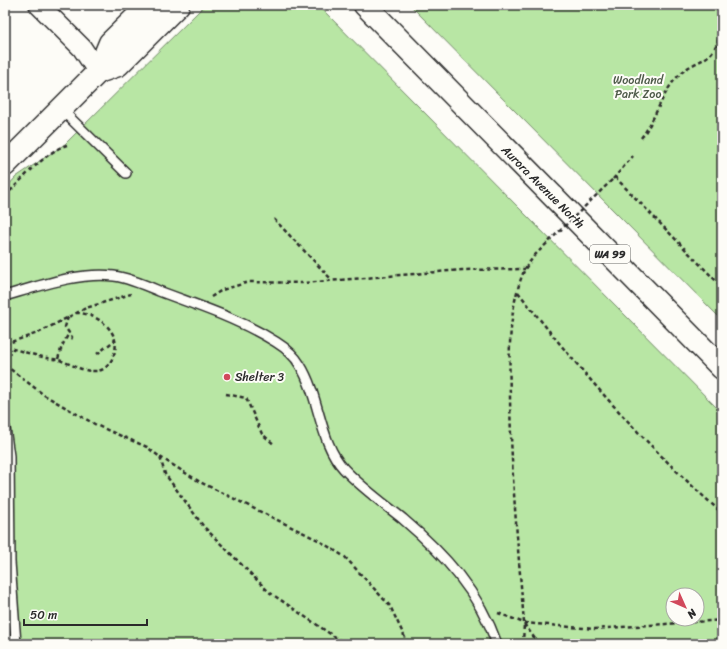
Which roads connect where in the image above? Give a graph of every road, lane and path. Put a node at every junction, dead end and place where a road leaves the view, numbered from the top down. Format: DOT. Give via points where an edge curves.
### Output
graph roads {
  1 [pos="39,5"];
  2 [pos="149,5"];
  3 [pos="178,5"];
  4 [pos="365,5"];
  5 [pos="721,31"];
  6 [pos="98,72"];
  7 [pos="61,109"];
  8 [pos="641,138"];
  9 [pos="67,146"];
  10 [pos="633,156"];
  11 [pos="5,165"];
  12 [pos="126,173"];
  13 [pos="614,178"];
  14 [pos="5,196"];
  15 [pos="274,219"];
  16 [pos="525,270"];
  17 [pos="332,279"];
  18 [pos="722,287"];
  19 [pos="160,291"];
  20 [pos="518,291"];
  21 [pos="5,296"];
  22 [pos="198,305"];
  23 [pos="77,313"];
  24 [pos="68,317"];
  25 [pos="69,333"];
  26 [pos="71,340"];
  27 [pos="115,340"];
  28 [pos="5,346"];
  29 [pos="97,354"];
  30 [pos="58,360"];
  31 [pos="5,365"];
  32 [pos="722,368"];
  33 [pos="226,394"];
  34 [pos="5,428"];
  35 [pos="275,445"];
  36 [pos="160,457"];
  37 [pos="722,513"];
  38 [pos="480,607"];
  39 [pos="722,620"];
  40 [pos="524,623"];
  41 [pos="16,644"];
  42 [pos="345,644"];
  43 [pos="408,644"];
  44 [pos="497,644"];
  45 [pos="523,644"];
  46 [pos="539,644"];
  1 -- 6 [label="street" via="82,48"];
  2 -- 6 [label="main road" via="110,43"];
  3 -- 6 [label="main road" via="118,65"];
  4 -- 32 [label="main road, Aurora Avenue North / WA 99"];
  5 -- 8 [label="path" via="718,44 708,57 685,69 677,77"];
  6 -- 7 [label="main road"];
  7 -- 11 [label="main road"];
  7 -- 12 [label="lane"];
  9 -- 14 [label="path" via="48,156"];
  10 -- 13 [label="path"];
  13 -- 16 [label="path, bridge" via="534,256"];
  13 -- 18 [label="path"];
  15 -- 17 [label="path"];
  16 -- 17 [label="path" via="462,270"];
  16 -- 20 [label="path"];
  17 -- 22 [label="path" via="303,283 249,282 222,290"];
  19 -- 21 [label="lane" via="114,276 84,277 46,284"];
  19 -- 22 [label="lane"];
  19 -- 23 [label="path" via="147,296 137,293 114,298"];
  20 -- 37 [label="path" via="549,332 619,413"];
  20 -- 40 [label="path" via="509,363 511,454"];
  22 -- 38 [label="lane" via="271,339 290,353 299,363 316,399 324,434 332,454 342,468 450,565 469,588"];
  23 -- 24 [label="path"];
  23 -- 27 [label="path" via="96,318 108,328"];
  24 -- 25 [label="path" via="65,327"];
  24 -- 28 [label="path"];
  25 -- 26 [label="path"];
  25 -- 30 [label="path"];
  27 -- 29 [label="path"];
  27 -- 30 [label="path" via="110,364 100,371 88,371"];
  28 -- 30 [label="path"];
  31 -- 36 [label="path" via="44,395 98,426 147,447"];
  33 -- 35 [label="path" via="246,398 262,434"];
  34 -- 41 [label="lane" via="9,456 10,562"];
  36 -- 42 [label="path" via="165,474 204,528 269,592"];
  36 -- 43 [label="path" via="200,482 318,540 345,557 390,606"];
  38 -- 40 [label="path"];
  38 -- 44 [label="lane"];
  39 -- 40 [label="path" via="595,629"];
  40 -- 45 [label="path"];
  40 -- 46 [label="path"];
}
